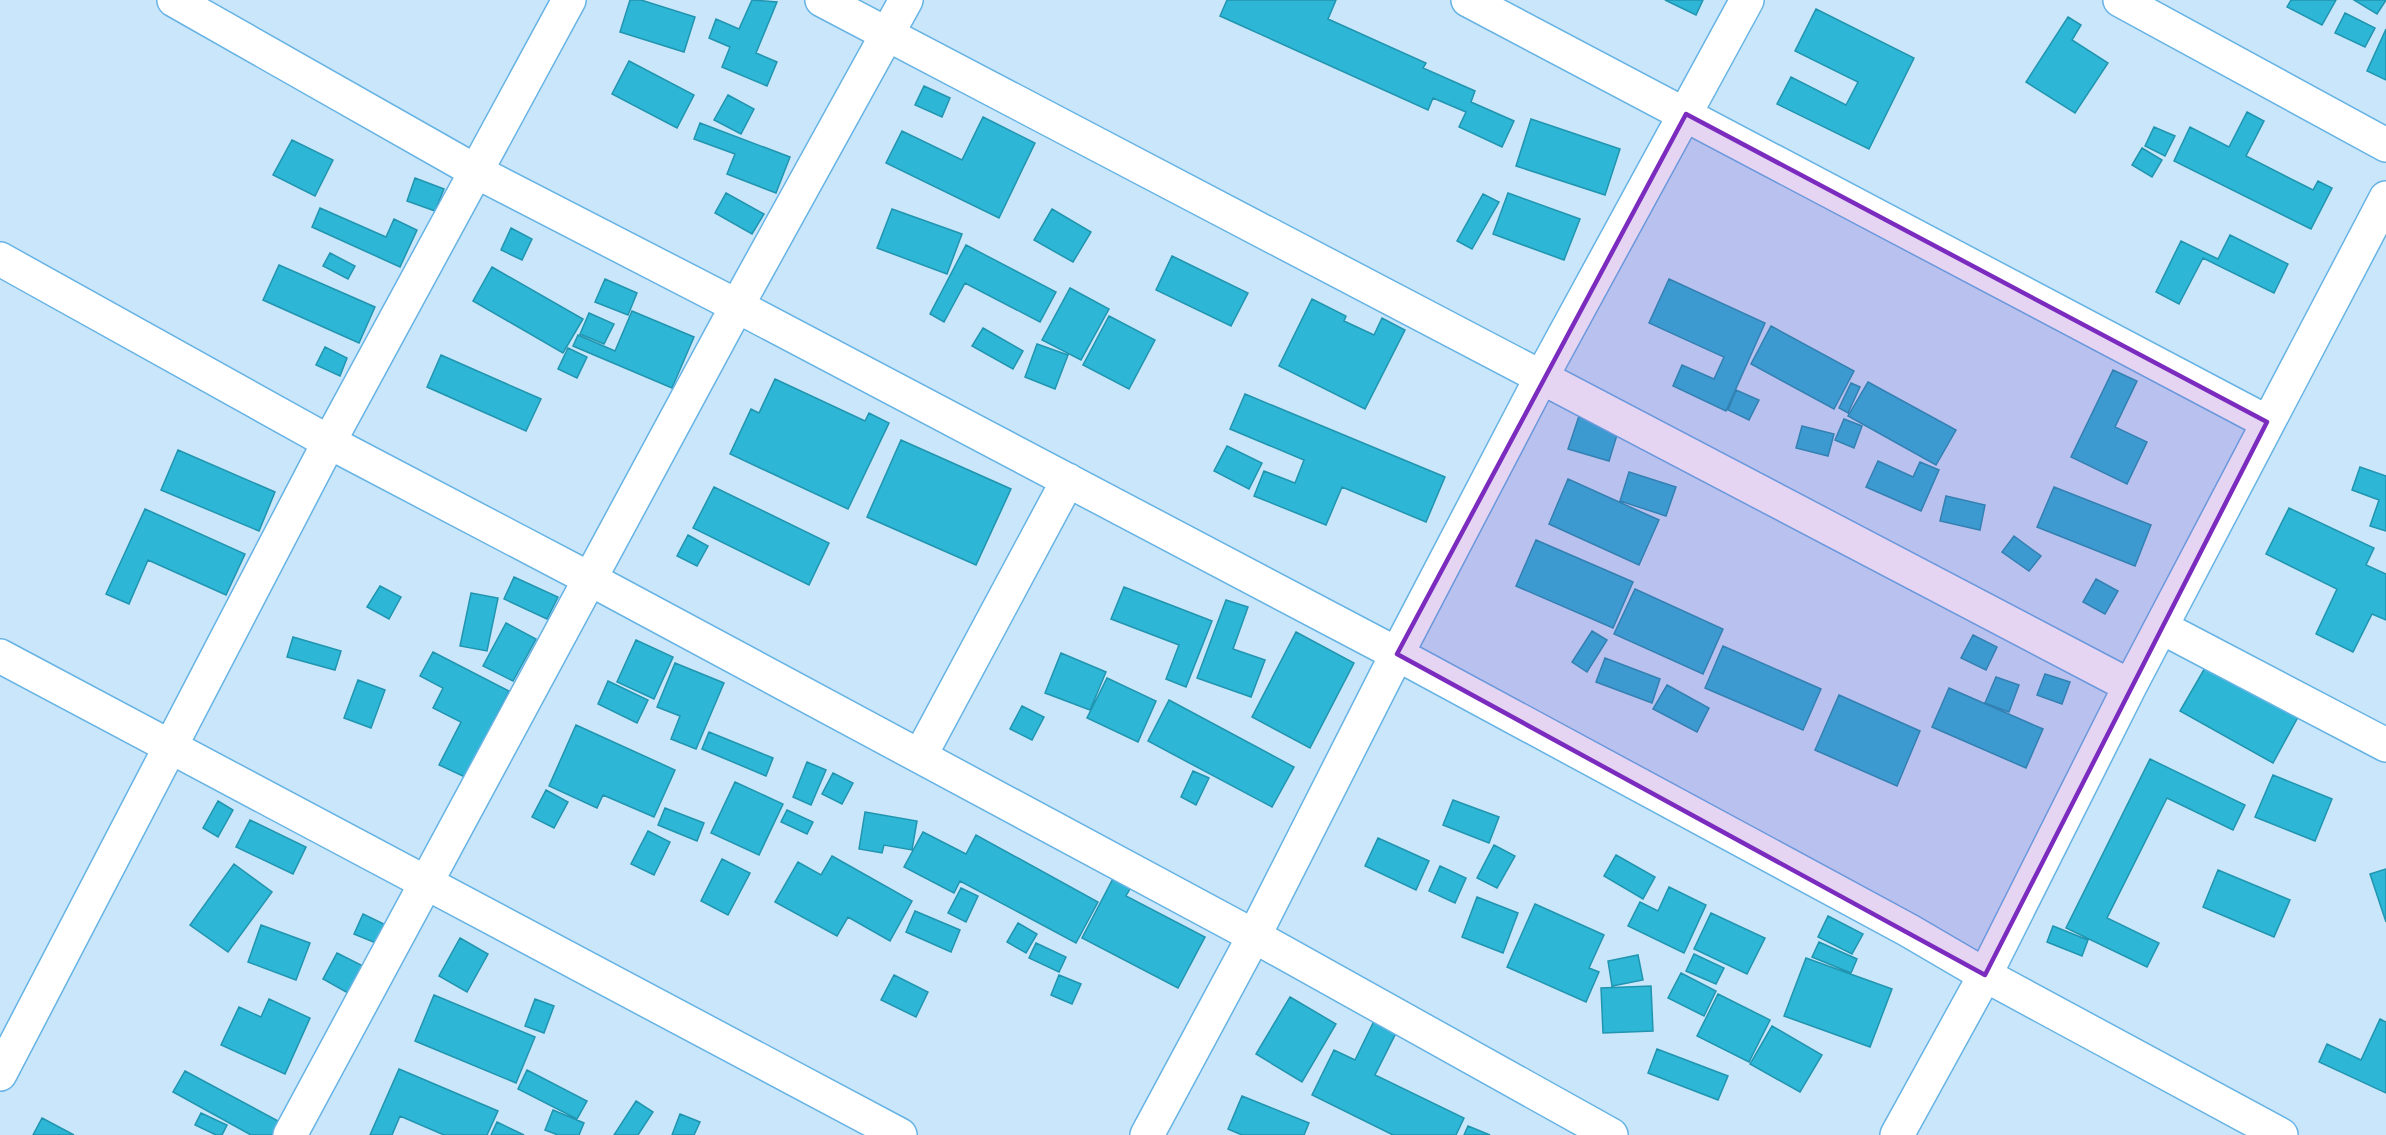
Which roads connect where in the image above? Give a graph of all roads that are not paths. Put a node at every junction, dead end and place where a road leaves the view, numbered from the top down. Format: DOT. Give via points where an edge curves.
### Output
graph roads {
  1 [pos="174,0"];
  2 [pos="569,0"];
  3 [pos="822,0"];
  4 [pos="906,0"];
  5 [pos="1468,0"];
  6 [pos="1747,0"];
  7 [pos="2120,0"];
  8 [pos="889,34"];
  9 [pos="1686,114"];
  10 [pos="2386,145"];
  11 [pos="477,172"];
  12 [pos="2386,198"];
  13 [pos="0,259"];
  14 [pos="737,306"];
  15 [pos="1541,378"];
  16 [pos="2267,422"];
  17 [pos="329,442"];
  18 [pos="1068,480"];
  19 [pos="590,579"];
  20 [pos="2161,627"];
  21 [pos="1396,654"];
  22 [pos="0,656"];
  23 [pos="2130,686"];
  24 [pos="2386,745"];
  25 [pos="169,746"];
  26 [pos="920,756"];
  27 [pos="426,884"];
  28 [pos="1254,936"];
  29 [pos="1985,975"];
  30 [pos="11,1028"];
  31 [pos="0,1074"];
  32 [pos="290,1135"];
  33 [pos="900,1135"];
  34 [pos="1147,1135"];
  35 [pos="1611,1135"];
  36 [pos="1897,1135"];
  37 [pos="2281,1135"];
  1 -- 11 [label="street"];
  2 -- 11 [label="street"];
  3 -- 8 [label="street"];
  4 -- 8 [label="street"];
  5 -- 9 [label="street"];
  6 -- 9 [label="street"];
  7 -- 10 [label="street"];
  8 -- 14 [label="street"];
  8 -- 15 [label="street"];
  9 -- 15 [label="street"];
  9 -- 16 [label="street"];
  11 -- 14 [label="street"];
  11 -- 17 [label="street"];
  12 -- 16 [label="street"];
  13 -- 17 [label="street"];
  14 -- 18 [label="street"];
  14 -- 19 [label="street"];
  15 -- 21 [label="street"];
  15 -- 23 [label="street"];
  16 -- 20 [label="street"];
  17 -- 19 [label="street"];
  17 -- 25 [label="street"];
  18 -- 21 [label="street"];
  18 -- 26 [label="street"];
  19 -- 26 [label="street"];
  19 -- 27 [label="street"];
  20 -- 23 [label="street"];
  20 -- 24 [label="street"];
  21 -- 28 [label="street"];
  21 -- 29 [label="street"];
  22 -- 25 [label="street"];
  23 -- 29 [label="street"];
  25 -- 27 [label="street"];
  25 -- 30 [label="street"];
  26 -- 28 [label="street"];
  27 -- 32 [label="street"];
  27 -- 33 [label="street"];
  28 -- 34 [label="street"];
  28 -- 35 [label="street"];
  29 -- 36 [label="street"];
  29 -- 37 [label="street"];
  30 -- 31 [label="street"];
}
